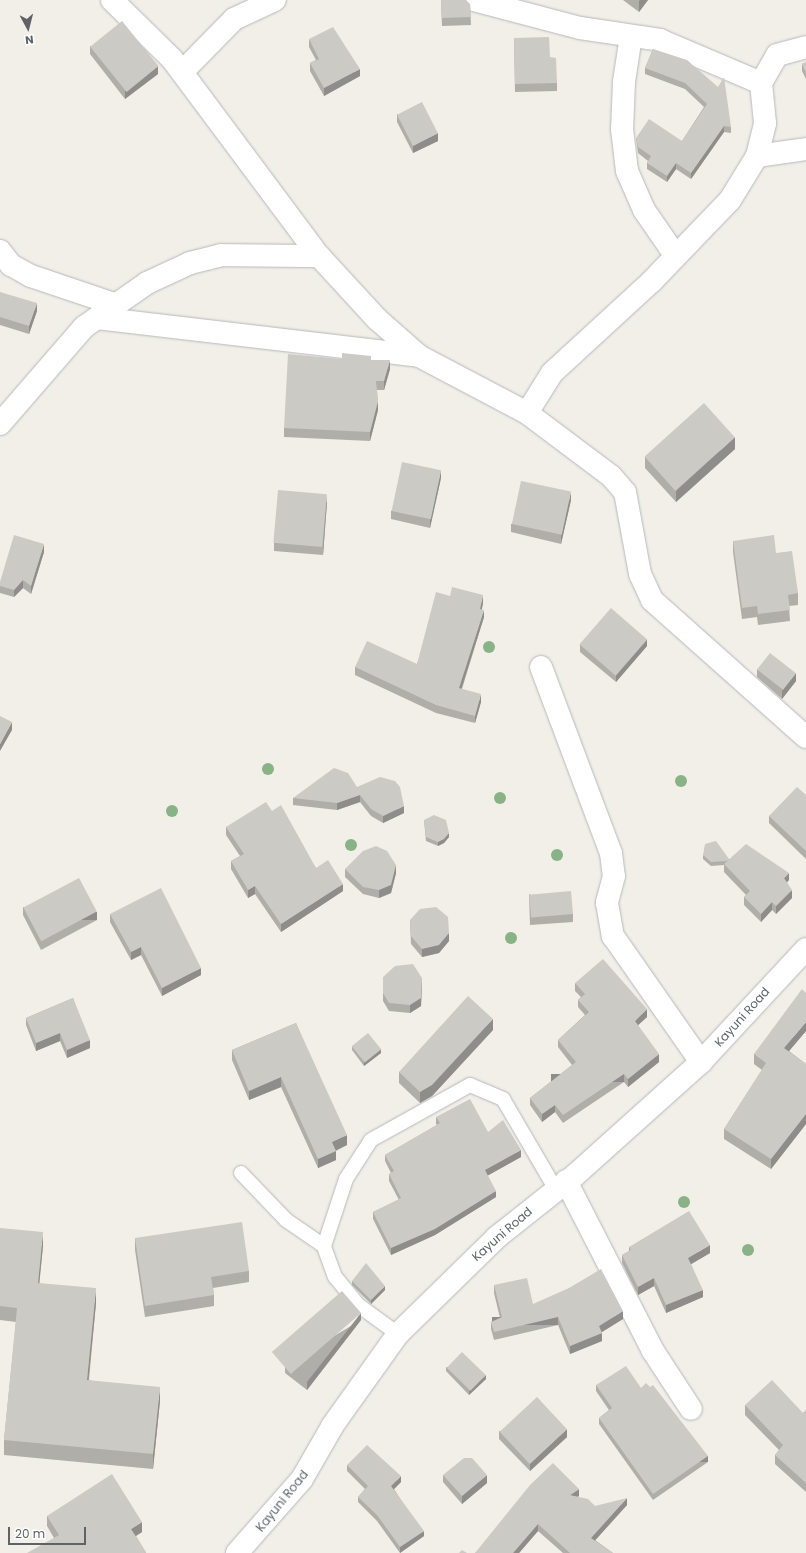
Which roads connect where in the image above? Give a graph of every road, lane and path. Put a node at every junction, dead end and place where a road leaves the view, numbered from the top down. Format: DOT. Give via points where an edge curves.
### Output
graph roads {
  1 [pos="112,0"];
  2 [pos="276,0"];
  3 [pos="474,0"];
  4 [pos="631,36"];
  5 [pos="806,47"];
  6 [pos="182,72"];
  7 [pos="761,83"];
  8 [pos="806,149"];
  9 [pos="757,156"];
  10 [pos="0,251"];
  11 [pos="675,255"];
  12 [pos="319,256"];
  13 [pos="114,304"];
  14 [pos="97,318"];
  15 [pos="419,356"];
  16 [pos="527,413"];
  17 [pos="0,424"];
  18 [pos="541,667"];
  19 [pos="806,737"];
  20 [pos="806,949"];
  21 [pos="701,1062"];
  22 [pos="241,1173"];
  23 [pos="560,1184"];
  24 [pos="324,1246"];
  25 [pos="398,1334"];
  26 [pos="691,1409"];
  27 [pos="237,1553"];
  1 -- 6 [label="street"];
  2 -- 6 [label="street" via="234,19"];
  3 -- 4 [label="street" via="580,28"];
  4 -- 7 [label="street" via="660,40"];
  4 -- 11 [label="street" via="622,129 627,171 644,210"];
  5 -- 7 [label="street" via="777,55"];
  6 -- 12 [label="street"];
  7 -- 9 [label="street" via="765,123"];
  8 -- 9 [label="street"];
  9 -- 11 [label="street" via="730,200"];
  10 -- 13 [label="street" via="12,265 32,276"];
  11 -- 16 [label="street" via="652,282 552,373"];
  12 -- 13 [label="street" via="221,255 183,267"];
  12 -- 15 [label="street" via="377,319"];
  13 -- 14 [label="street"];
  14 -- 15 [label="street"];
  14 -- 17 [label="street" via="68,344"];
  15 -- 16 [label="street"];
  16 -- 19 [label="street" via="611,476 625,492 640,574 652,600"];
  18 -- 21 [label="street" via="611,853 614,876 607,903 613,936"];
  20 -- 21 [label="street, Kayuni Road"];
  21 -- 23 [label="street, Kayuni Road"];
  22 -- 24 [label="lane" via="286,1220"];
  23 -- 24 [label="lane" via="503,1099 470,1086 371,1140 346,1179"];
  23 -- 25 [label="street, Kayuni Road" via="458,1272"];
  23 -- 26 [label="street" via="653,1352"];
  24 -- 25 [label="lane" via="336,1277 358,1305"];
  25 -- 27 [label="street, Kayuni Road" via="333,1425 302,1479"];
}
